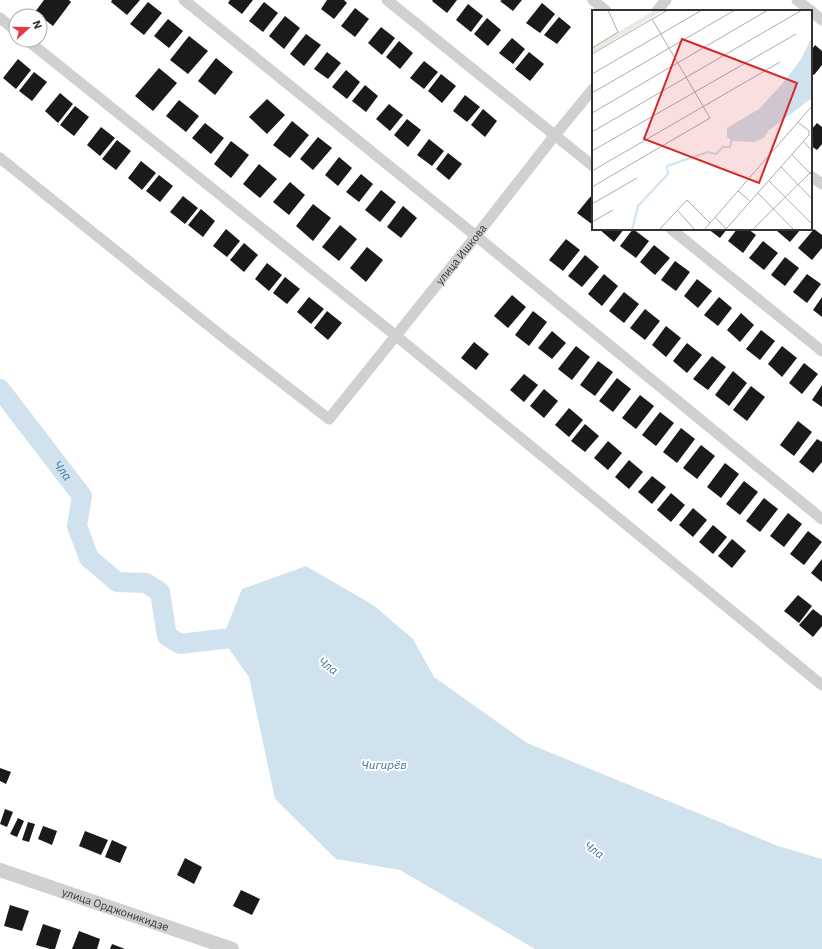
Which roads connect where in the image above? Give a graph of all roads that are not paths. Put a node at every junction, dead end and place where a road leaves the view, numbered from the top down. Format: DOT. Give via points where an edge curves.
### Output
graph roads {
  1 [pos="184,0"];
  2 [pos="387,0"];
  3 [pos="592,0"];
  4 [pos="666,0"];
  5 [pos="797,0"];
  6 [pos="605,10"];
  7 [pos="658,10"];
  8 [pos="810,10"];
  9 [pos="812,12"];
  10 [pos="0,18"];
  11 [pos="822,20"];
  12 [pos="8,24"];
  13 [pos="37,48"];
  14 [pos="592,90"];
  15 [pos="555,135"];
  16 [pos="0,158"];
  17 [pos="592,165"];
  18 [pos="812,177"];
  19 [pos="822,184"];
  20 [pos="672,230"];
  21 [pos="476,236"];
  22 [pos="395,336"];
  23 [pos="822,351"];
  24 [pos="822,519"];
  25 [pos="822,685"];
  26 [pos="0,870"];
  27 [pos="232,949"];
  1 -- 21 [label="street"];
  2 -- 15 [label="street"];
  3 -- 6 [label="street"];
  4 -- 7 [label="street"];
  5 -- 8 [label="street"];
  9 -- 11 [label="street"];
  10 -- 12 [label="street"];
  13 -- 22 [label="street"];
  14 -- 15 [label="street, улица Ишкова"];
  15 -- 17 [label="street"];
  15 -- 21 [label="street, улица Ишкова"];
  16 -- 22 [label="street, улица Ишкова" via="329,419"];
  18 -- 19 [label="street"];
  20 -- 23 [label="street"];
  21 -- 22 [label="street, улица Ишкова"];
  21 -- 24 [label="street"];
  22 -- 25 [label="street"];
  26 -- 27 [label="street, улица Орджоникидзе"];
}
